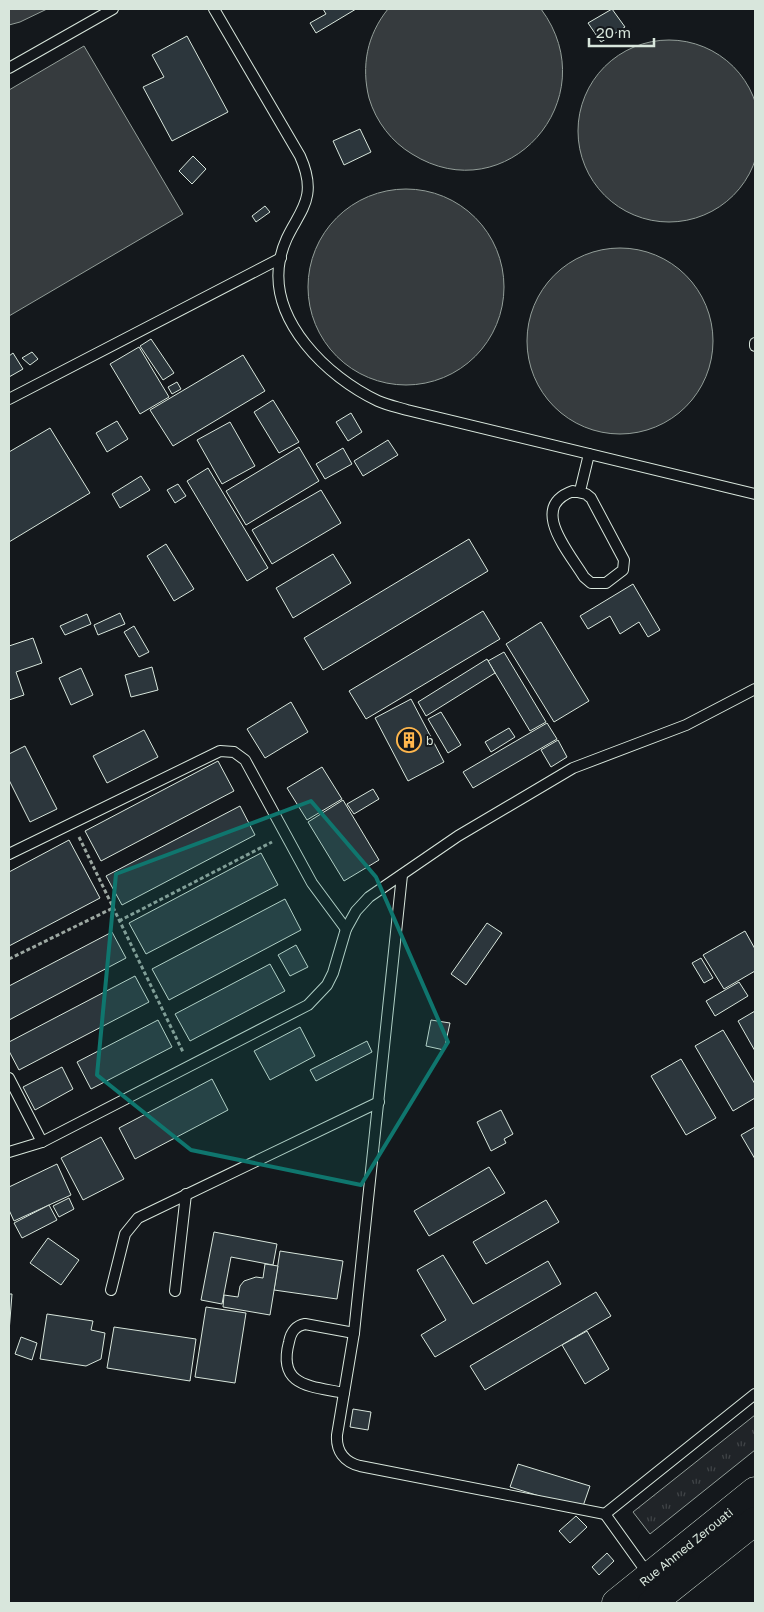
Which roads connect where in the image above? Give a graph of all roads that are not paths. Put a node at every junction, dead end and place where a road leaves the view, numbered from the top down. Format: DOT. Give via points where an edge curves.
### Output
graph roads {
  1 [pos="114,9"];
  2 [pos="214,9"];
  3 [pos="9,68"];
  4 [pos="280,258"];
  5 [pos="9,399"];
  6 [pos="589,454"];
  7 [pos="580,491"];
  8 [pos="755,494"];
  9 [pos="755,689"];
  10 [pos="9,854"];
  11 [pos="402,875"];
  12 [pos="346,929"];
  13 [pos="9,1078"];
  14 [pos="379,1102"];
  15 [pos="42,1142"];
  16 [pos="9,1152"];
  17 [pos="186,1194"];
  18 [pos="111,1290"];
  19 [pos="175,1291"];
  20 [pos="354,1333"];
  21 [pos="344,1394"];
  22 [pos="755,1394"];
  23 [pos="755,1491"];
  24 [pos="605,1514"];
  25 [pos="755,1521"];
  26 [pos="650,1576"];
  27 [pos="616,1603"];
  28 [pos="652,1603"];
  1 -- 3 [label="lane"];
  2 -- 4 [label="lane" via="300,156 309,180 310,189"];
  4 -- 5 [label="lane"];
  4 -- 6 [label="lane" via="278,281 282,302 296,330 315,354 346,382 378,401 407,410"];
  6 -- 7 [label="lane"];
  6 -- 8 [label="lane"];
  7 -- 7 [label="lane" via="566,493 559,498 554,504 551,520 584,576 591,583 601,584 620,572 624,560 591,498"];
  9 -- 11 [label="lane" via="686,725 573,768 458,836"];
  10 -- 12 [label="lane" via="227,750 244,760 319,895"];
  11 -- 12 [label="lane" via="369,898 356,911"];
  11 -- 14 [label="lane"];
  12 -- 15 [label="lane" via="333,973 308,1005"];
  13 -- 15 [label="lane"];
  14 -- 17 [label="lane"];
  14 -- 20 [label="lane"];
  15 -- 16 [label="lane"];
  17 -- 18 [label="lane" via="138,1218 131,1225 121,1244"];
  17 -- 19 [label="lane"];
  20 -- 21 [label="lane"];
  20 -- 21 [label="lane" via="299,1325 291,1334 285,1358 288,1372 300,1383"];
  21 -- 24 [label="lane" via="336,1442 342,1455 353,1464"];
  22 -- 24 [label="lane"];
  23 -- 26 [label="main road, Rue Ahmed Zerouati"];
  24 -- 26 [label="lane"];
  25 -- 28 [label="main road"];
  26 -- 27 [label="main road, Rue Ahmed Zerouati"];
}
